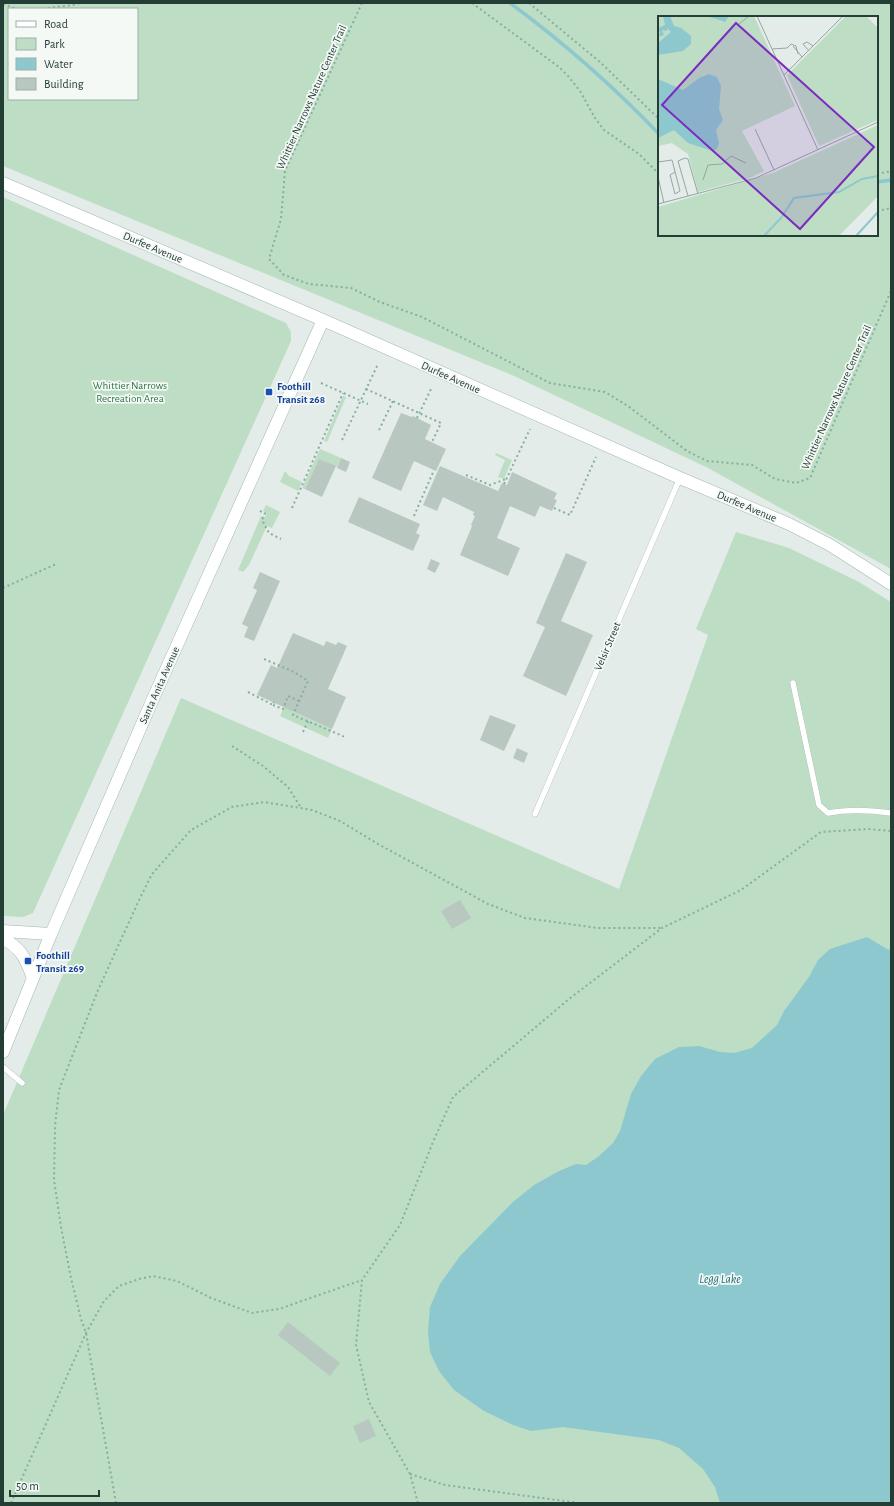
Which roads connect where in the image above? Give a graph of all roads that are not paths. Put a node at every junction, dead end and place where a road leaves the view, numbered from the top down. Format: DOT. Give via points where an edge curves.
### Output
graph roads {
  1 [pos="3,183"];
  2 [pos="323,320"];
  3 [pos="680,478"];
  4 [pos="891,584"];
  5 [pos="793,683"];
  6 [pos="891,813"];
  7 [pos="535,814"];
  8 [pos="3,931"];
  9 [pos="52,934"];
  10 [pos="3,939"];
  11 [pos="33,978"];
  12 [pos="3,1052"];
  13 [pos="3,1067"];
  14 [pos="22,1083"];
  1 -- 2 [label="main road, Durfee Avenue"];
  2 -- 3 [label="main road, Durfee Avenue"];
  2 -- 9 [label="main road, Santa Anita Avenue" via="149,708"];
  3 -- 4 [label="main road, Durfee Avenue" via="789,524 830,545"];
  3 -- 7 [label="lane, Velsir Street"];
  5 -- 6 [label="lane" via="819,805 828,813 840,810 865,810"];
  8 -- 9 [label="main road"];
  9 -- 11 [label="main road, Santa Anita Avenue"];
  10 -- 11 [label="main road" via="14,944 24,956"];
  11 -- 12 [label="main road, Santa Anita Avenue"];
  13 -- 14 [label="lane"];
}
